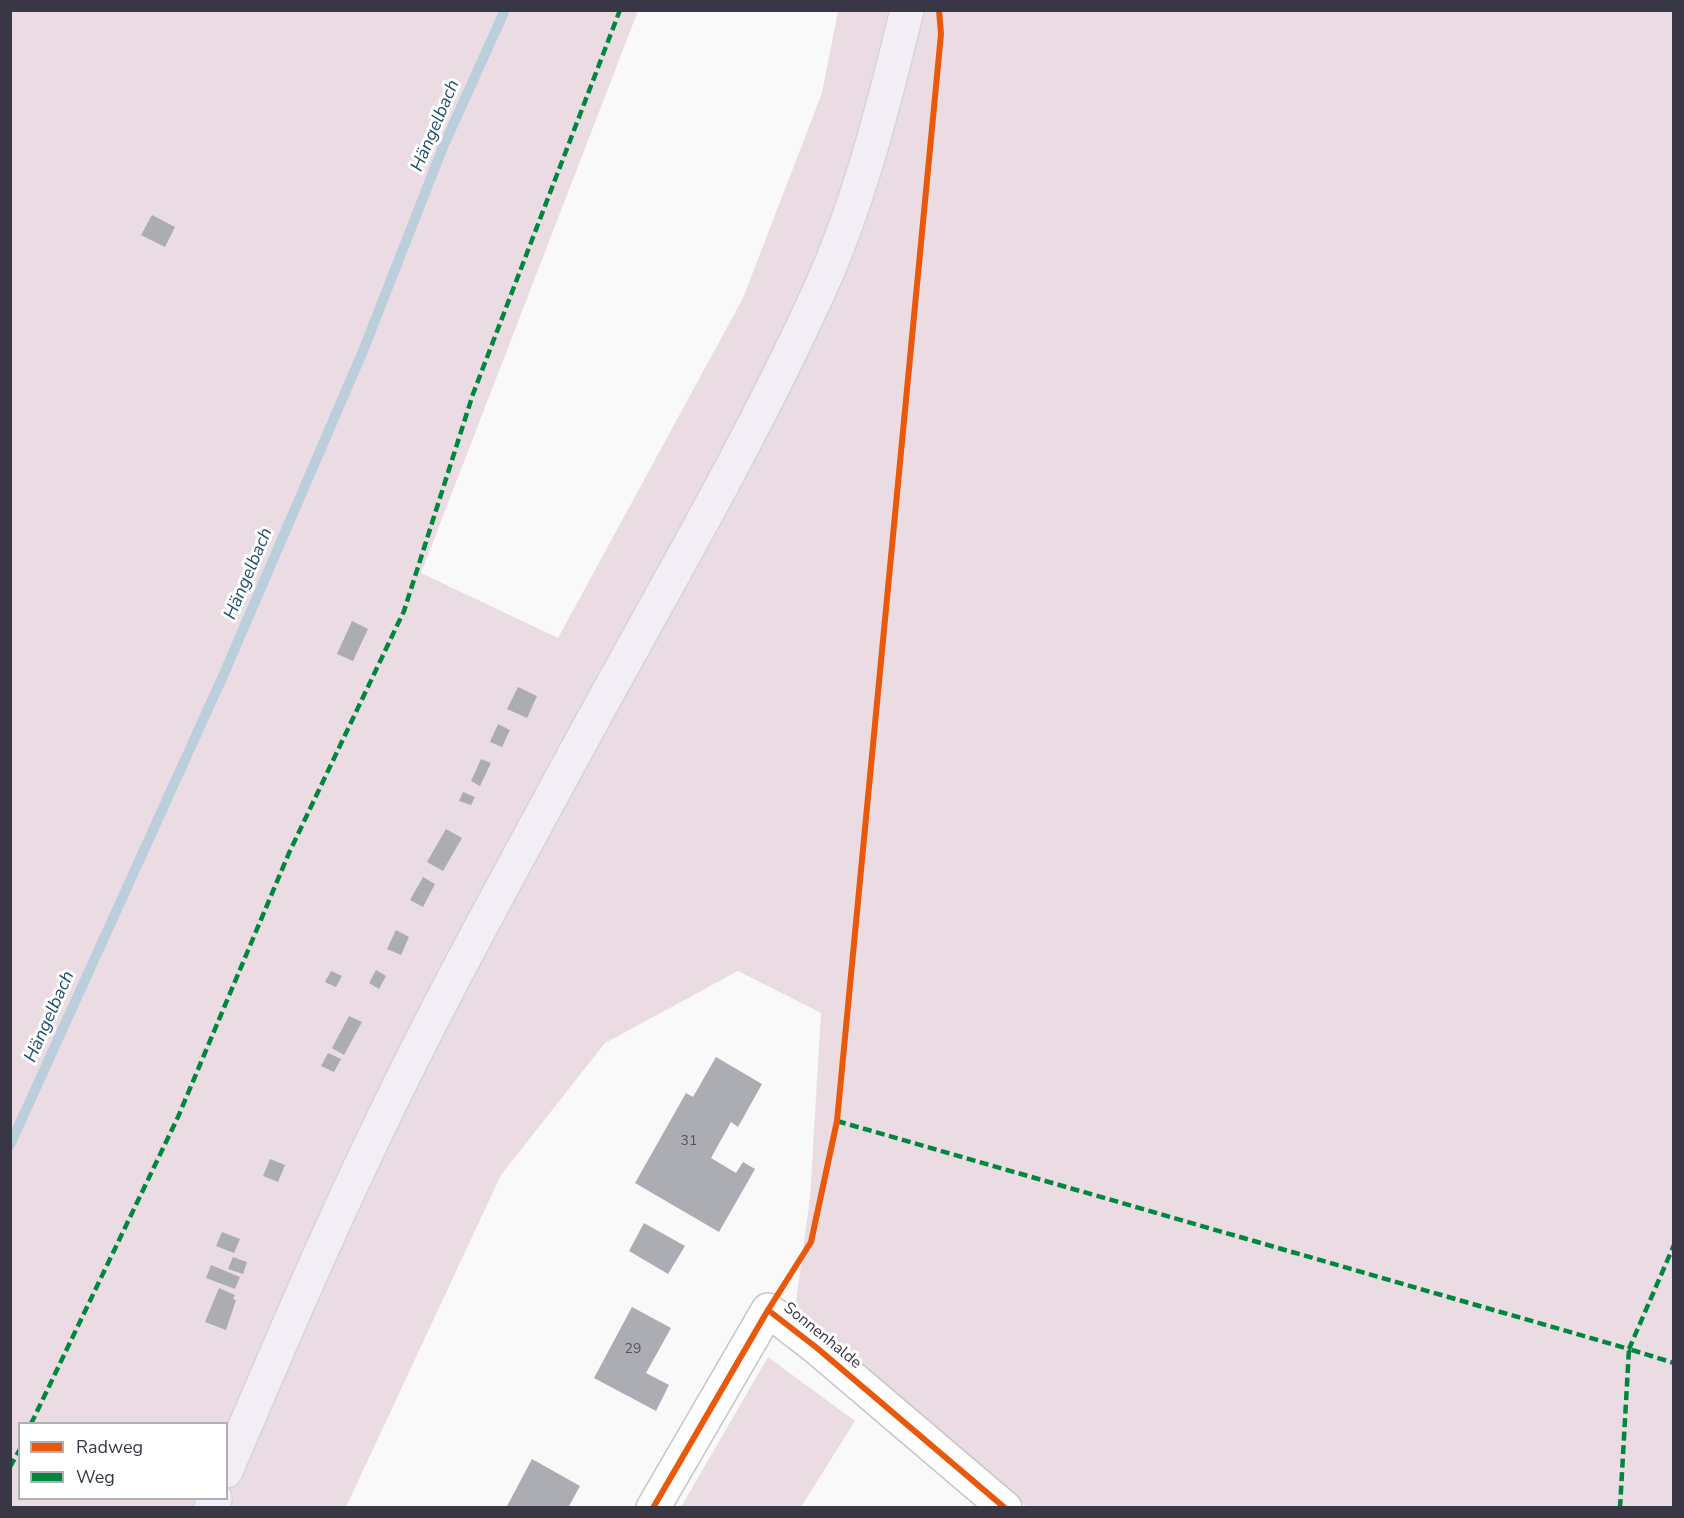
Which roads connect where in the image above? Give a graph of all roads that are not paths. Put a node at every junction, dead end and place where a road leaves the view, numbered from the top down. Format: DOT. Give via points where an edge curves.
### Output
graph roads {
  1 [pos="908,10"];
  2 [pos="228,1466"];
  3 [pos="652,1508"];
  4 [pos="1005,1508"];
  1 -- 2 [label="main road" via="855,198 821,287 726,479 569,763 377,1130"];
  3 -- 4 [label="street, Sonnenhalde" via="768,1310"];
}
